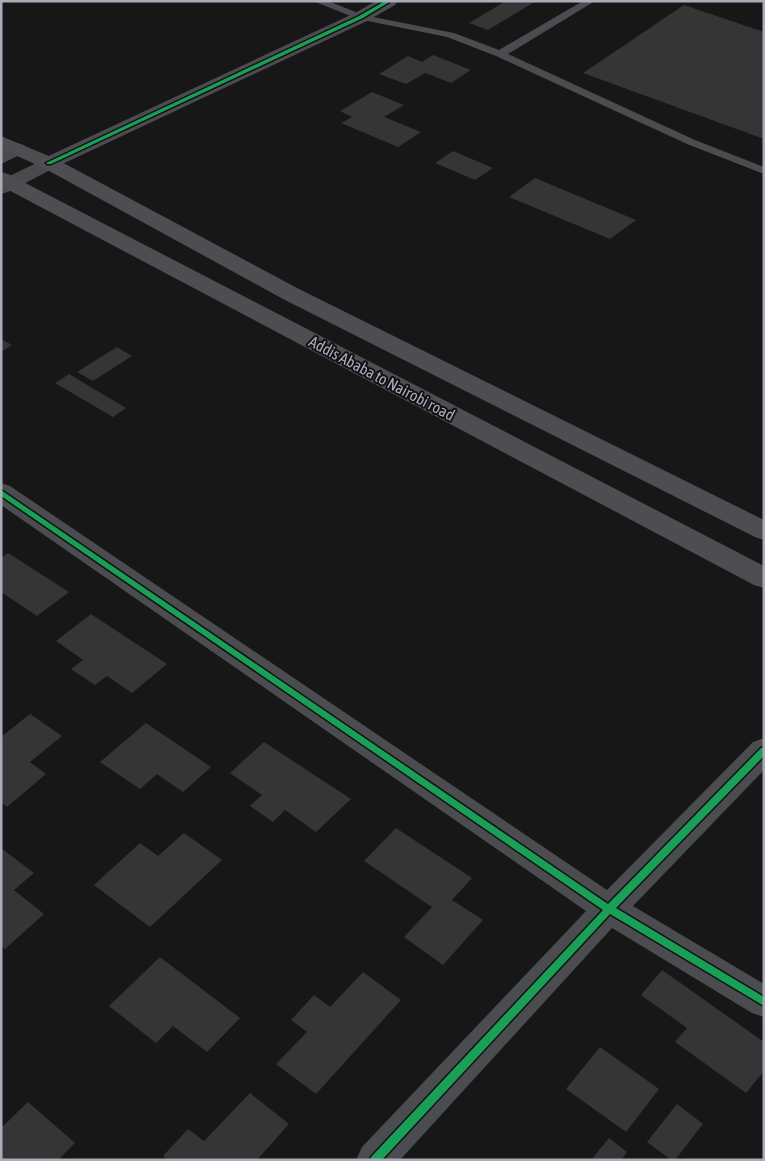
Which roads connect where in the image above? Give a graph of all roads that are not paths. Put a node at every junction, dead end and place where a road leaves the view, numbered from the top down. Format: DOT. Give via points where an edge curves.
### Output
graph roads {
  1 [pos="318,1"];
  2 [pos="389,1"];
  3 [pos="590,1"];
  4 [pos="361,17"];
  5 [pos="500,54"];
  6 [pos="6,150"];
  7 [pos="50,163"];
  8 [pos="764,171"];
  9 [pos="5,182"];
  10 [pos="1,492"];
  11 [pos="764,531"];
  12 [pos="764,578"];
  13 [pos="764,750"];
  14 [pos="609,909"];
  15 [pos="764,1002"];
  16 [pos="375,1160"];
  1 -- 4 [label="lane"];
  2 -- 4 [label="street"];
  3 -- 5 [label="lane"];
  4 -- 5 [label="lane" via="450,36"];
  4 -- 7 [label="street"];
  5 -- 8 [label="lane" via="691,142"];
  6 -- 7 [label="highway, Addis Ababa to Nairobi road"];
  7 -- 9 [label="main road"];
  7 -- 11 [label="highway, Addis Ababa to Nairobi road" via="291,294"];
  9 -- 12 [label="highway, Addis Ababa to Nairobi road"];
  10 -- 14 [label="street"];
  13 -- 14 [label="street"];
  14 -- 15 [label="street"];
  14 -- 16 [label="street"];
}
